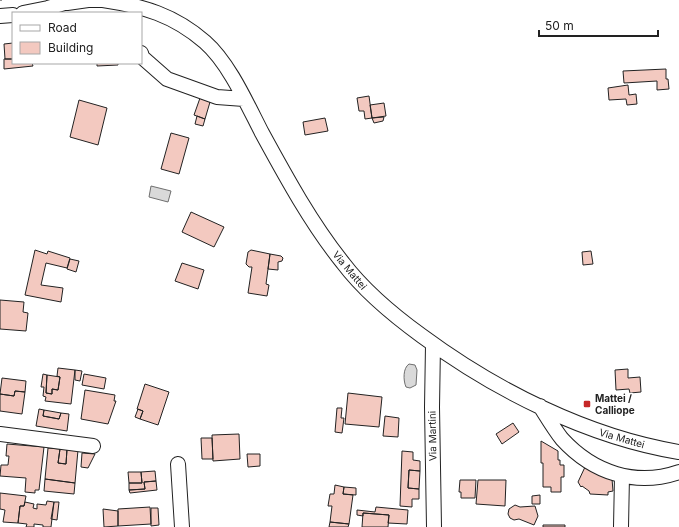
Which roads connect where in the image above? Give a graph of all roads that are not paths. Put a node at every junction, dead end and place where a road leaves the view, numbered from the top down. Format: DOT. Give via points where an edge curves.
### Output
graph roads {
  1 [pos="102,0"];
  2 [pos="71,2"];
  3 [pos="125,8"];
  4 [pos="27,12"];
  5 [pos="12,15"];
  6 [pos="0,16"];
  7 [pos="142,57"];
  8 [pos="244,99"];
  9 [pos="433,344"];
  10 [pos="540,406"];
  11 [pos="0,434"];
  12 [pos="93,446"];
  13 [pos="679,452"];
  14 [pos="178,464"];
  15 [pos="679,472"];
  16 [pos="622,476"];
  17 [pos="182,527"];
  18 [pos="434,527"];
  19 [pos="621,527"];
  1 -- 2 [label="street, Via Mattei"];
  1 -- 3 [label="street, Via Mattei"];
  2 -- 4 [label="street, Via Mattei"];
  3 -- 8 [label="street, Via Mattei" via="138,6 171,19 206,43 233,78"];
  5 -- 6 [label="street"];
  7 -- 8 [label="street" via="167,79 217,97"];
  8 -- 9 [label="street, Via Mattei" via="294,190 343,264 376,299"];
  9 -- 10 [label="street, Via Mattei" via="483,376"];
  9 -- 18 [label="street, Via Martini"];
  10 -- 13 [label="street, Via Mattei" via="606,434"];
  10 -- 16 [label="street" via="562,439 577,452 589,462"];
  11 -- 12 [label="street"];
  14 -- 17 [label="street"];
  15 -- 16 [label="street" via="654,478"];
  16 -- 19 [label="street"];
}
